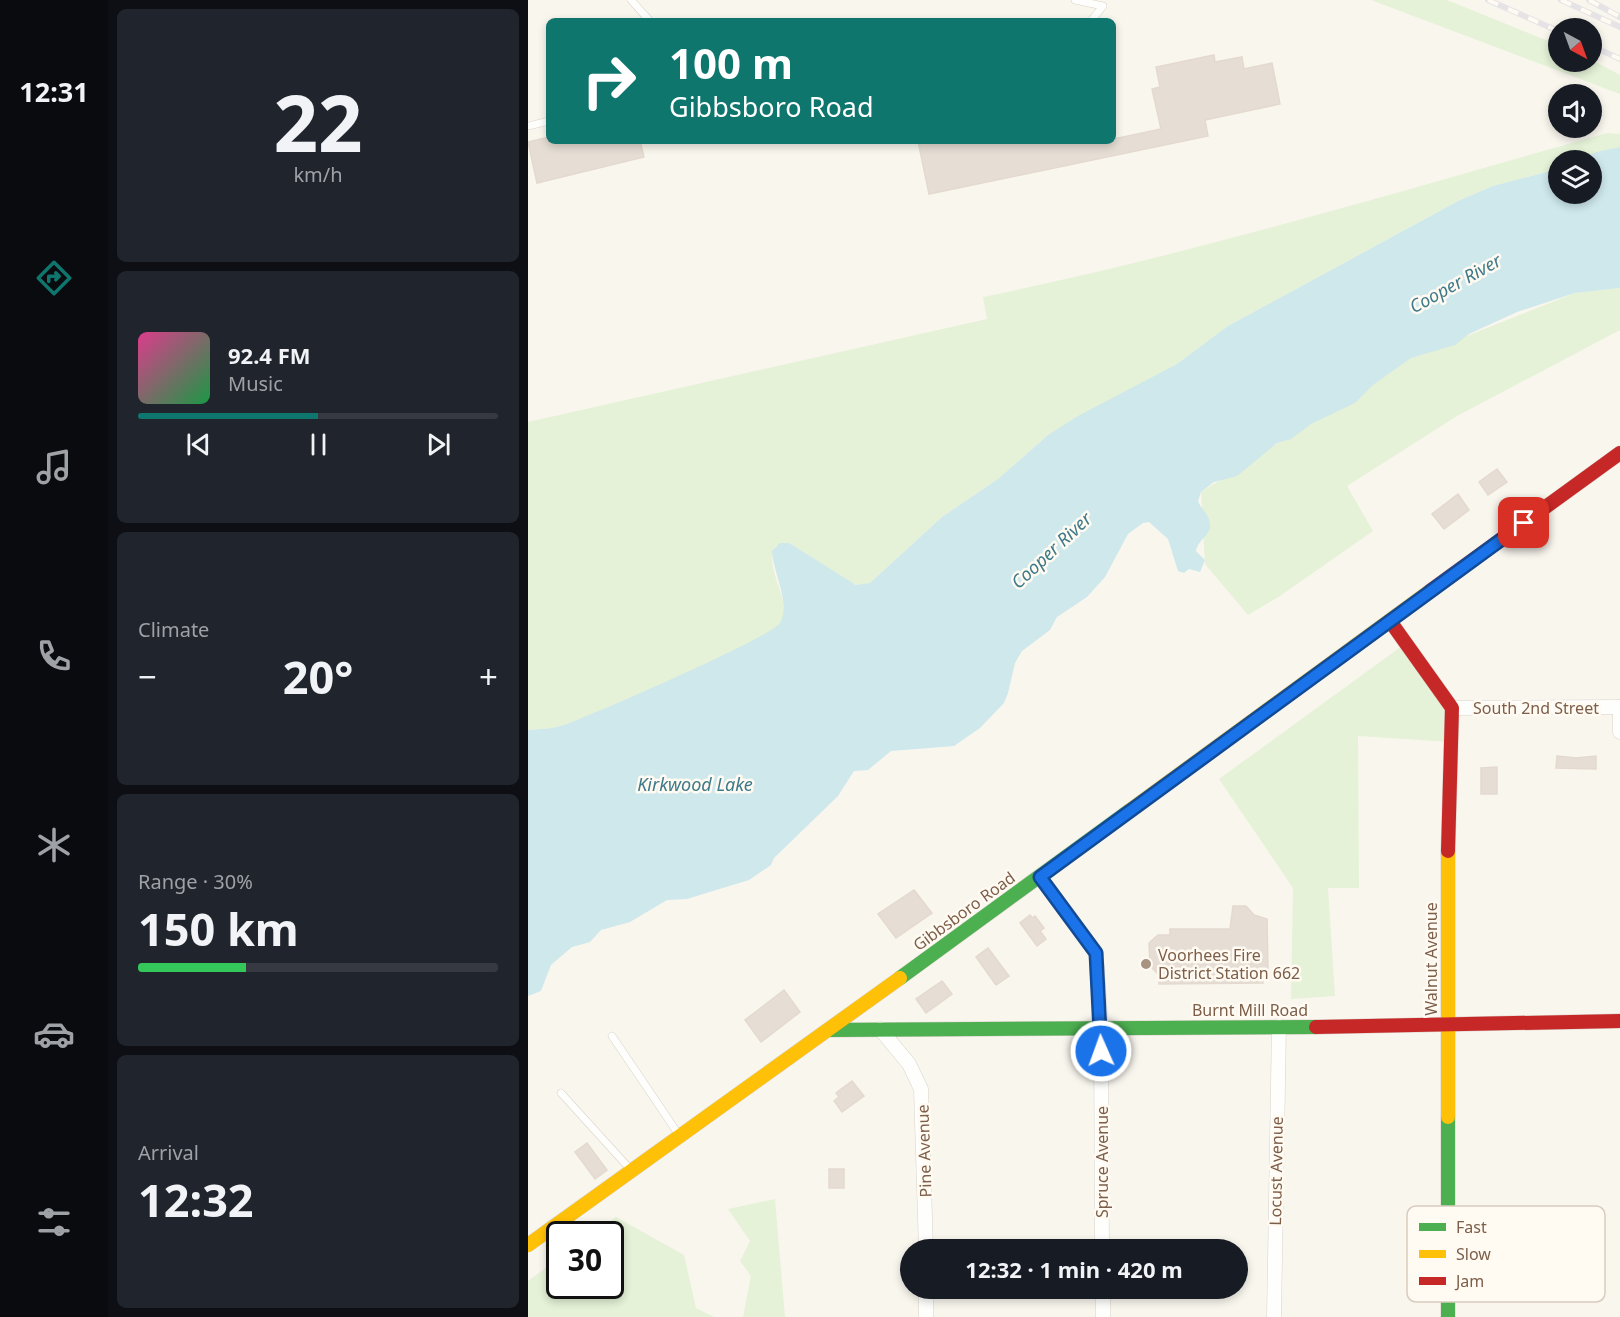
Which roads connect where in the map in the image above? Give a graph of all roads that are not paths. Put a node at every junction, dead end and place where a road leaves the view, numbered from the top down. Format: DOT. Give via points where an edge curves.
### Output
graph roads {
  1 [pos="631,0"];
  2 [pos="1075,0"];
  3 [pos="647,18"];
  4 [pos="1093,18"];
  5 [pos="546,122"];
  6 [pos="528,126"];
  7 [pos="1620,453"];
  8 [pos="1390,621"];
  9 [pos="1620,707"];
  10 [pos="1452,708"];
  11 [pos="1620,732"];
  12 [pos="1040,877"];
  13 [pos="1620,1021"];
  14 [pos="1279,1026"];
  15 [pos="1448,1026"];
  16 [pos="1101,1027"];
  17 [pos="880,1029"];
  18 [pos="829,1030"];
  19 [pos="612,1036"];
  20 [pos="561,1093"];
  21 [pos="680,1137"];
  22 [pos="632,1171"];
  23 [pos="1448,1206"];
  24 [pos="926,1239"];
  25 [pos="1102,1239"];
  26 [pos="528,1245"];
  27 [pos="926,1299"];
  28 [pos="1103,1299"];
  29 [pos="926,1317"];
  30 [pos="1103,1317"];
  31 [pos="1274,1317"];
  1 -- 3 [label="lane"];
  2 -- 4 [label="lane" via="1103,6"];
  5 -- 6 [label="lane"];
  7 -- 8 [label="street, Gibbsboro Road"];
  8 -- 10 [label="street"];
  8 -- 12 [label="street, Gibbsboro Road"];
  9 -- 10 [label="street, South 2nd Street"];
  9 -- 11 [label="street"];
  10 -- 15 [label="street, Walnut Avenue" via="1448,781"];
  12 -- 16 [label="street, Spruce Avenue" via="1096,953"];
  12 -- 18 [label="street, Gibbsboro Road"];
  13 -- 15 [label="street, Burnt Mill Road"];
  14 -- 15 [label="street, Burnt Mill Road"];
  14 -- 16 [label="street, Burnt Mill Road"];
  14 -- 31 [label="street, Locust Avenue"];
  15 -- 23 [label="street, Walnut Avenue"];
  16 -- 17 [label="street, Burnt Mill Road"];
  16 -- 25 [label="street, Spruce Avenue"];
  17 -- 18 [label="street, Burnt Mill Road"];
  17 -- 24 [label="street, Pine Avenue" via="909,1064 921,1089"];
  18 -- 21 [label="street, Gibbsboro Road"];
  19 -- 21 [label="lane"];
  20 -- 22 [label="lane"];
  21 -- 22 [label="street, Gibbsboro Road"];
  22 -- 26 [label="street, Gibbsboro Road"];
  27 -- 29 [label="street"];
  28 -- 30 [label="street"];
}
